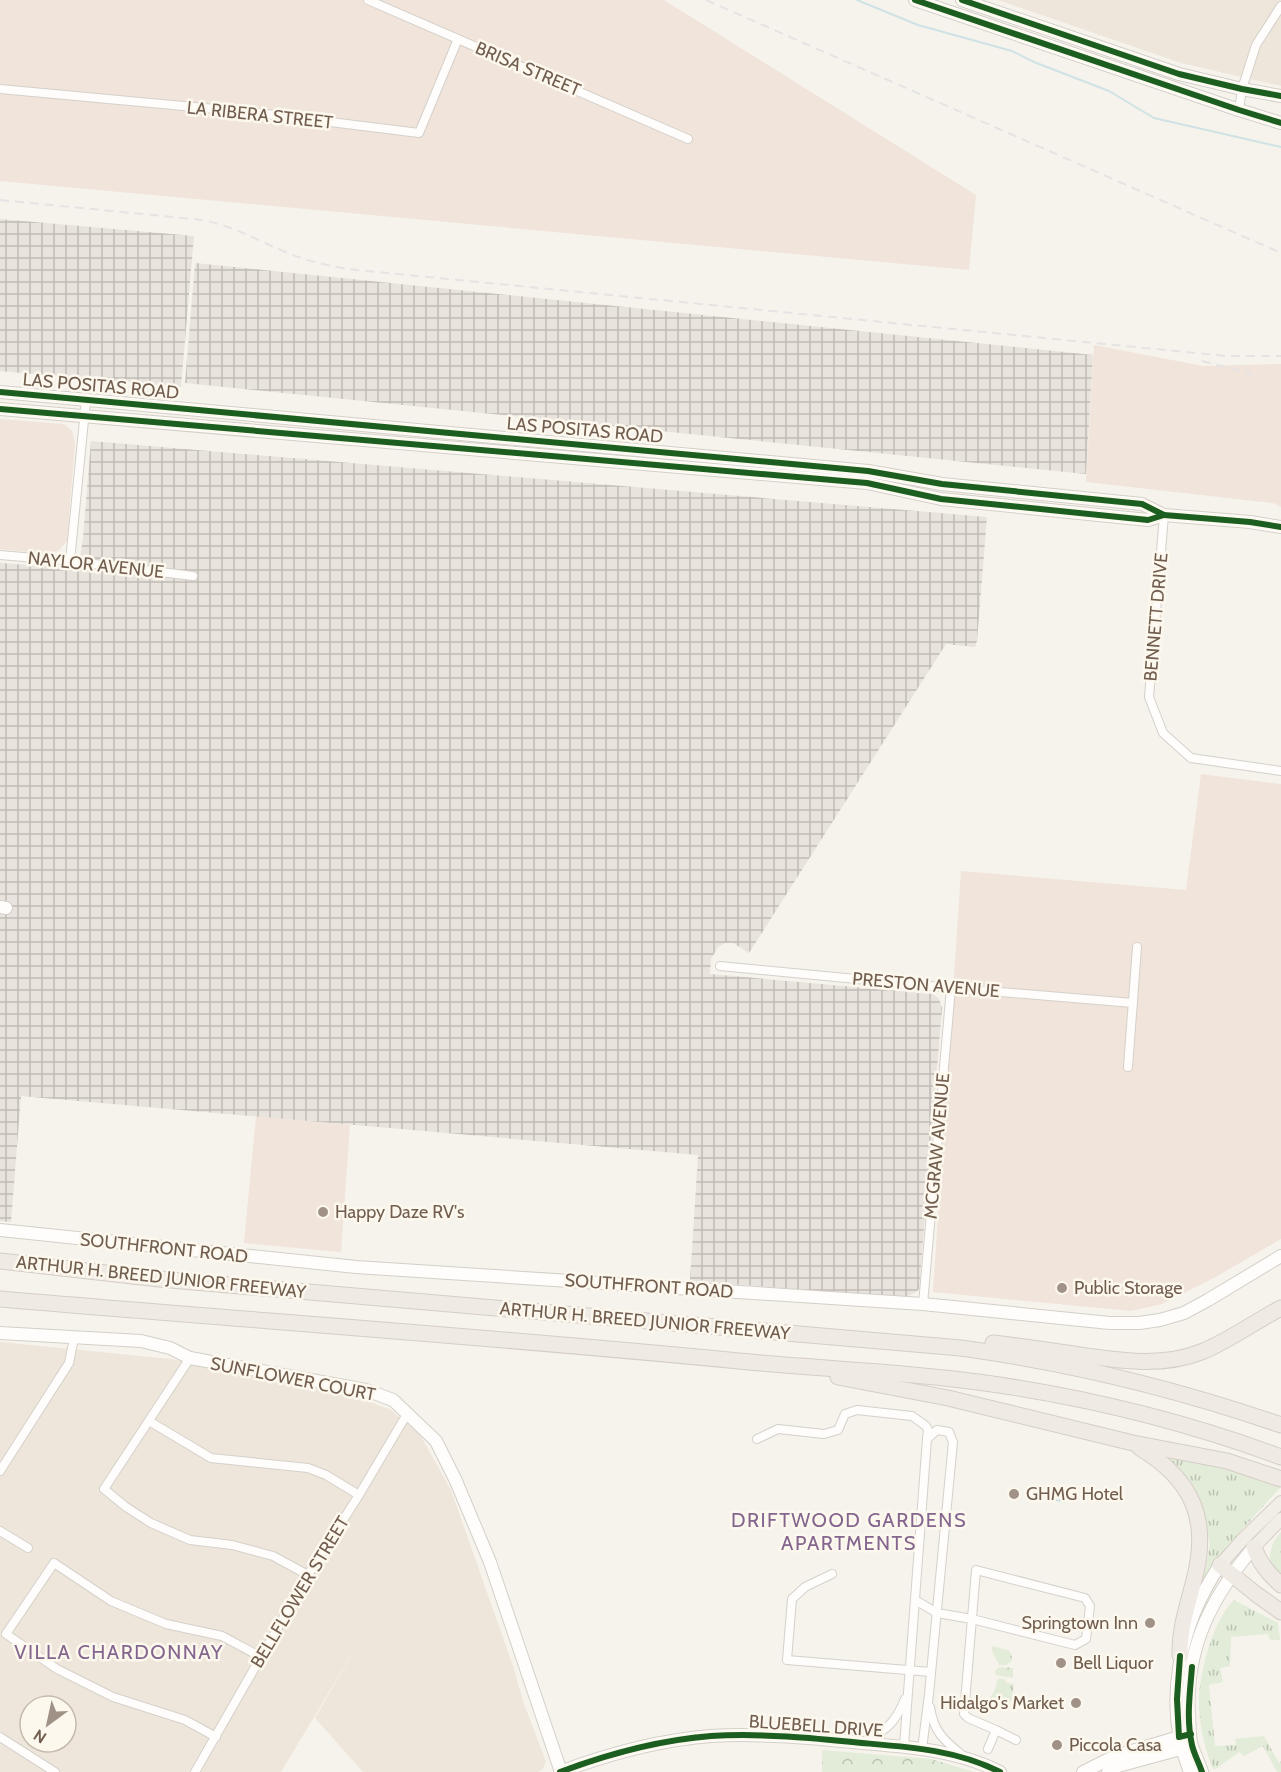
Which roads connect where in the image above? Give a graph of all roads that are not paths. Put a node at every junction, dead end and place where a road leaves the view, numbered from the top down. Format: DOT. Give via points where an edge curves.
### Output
graph roads {
  1 [pos="368,0"];
  2 [pos="915,0"];
  3 [pos="962,0"];
  4 [pos="1281,6"];
  5 [pos="458,39"];
  6 [pos="0,88"];
  7 [pos="1242,89"];
  8 [pos="1281,96"];
  9 [pos="1239,110"];
  10 [pos="1281,123"];
  11 [pos="688,139"];
  12 [pos="0,392"];
  13 [pos="87,400"];
  14 [pos="0,409"];
  15 [pos="84,416"];
  16 [pos="1164,515"];
  17 [pos="1281,527"];
  18 [pos="0,555"];
  19 [pos="70,561"];
  20 [pos="193,576"];
  21 [pos="1281,771"];
  22 [pos="1137,947"];
  23 [pos="720,966"];
  24 [pos="951,988"];
  25 [pos="1133,1003"];
  26 [pos="1128,1067"];
  27 [pos="0,1230"];
  28 [pos="1281,1256"];
  29 [pos="0,1261"];
  30 [pos="2,1300"];
  31 [pos="923,1304"];
  32 [pos="1281,1308"];
  33 [pos="0,1333"];
  34 [pos="74,1338"];
  35 [pos="961,1348"];
  36 [pos="190,1358"];
  37 [pos="758,1363"];
  38 [pos="407,1414"];
  39 [pos="149,1420"];
  40 [pos="1281,1425"];
  41 [pos="927,1438"];
  42 [pos="757,1439"];
  43 [pos="1133,1443"];
  44 [pos="1281,1457"];
  45 [pos="0,1471"];
  46 [pos="1281,1479"];
  47 [pos="358,1495"];
  48 [pos="1281,1502"];
  49 [pos="1281,1519"];
  50 [pos="0,1531"];
  51 [pos="1254,1547"];
  52 [pos="28,1548"];
  53 [pos="1226,1570"];
  54 [pos="832,1574"];
  55 [pos="308,1575"];
  56 [pos="1281,1585"];
  57 [pos="915,1600"];
  58 [pos="1281,1612"];
  59 [pos="937,1613"];
  60 [pos="972,1619"];
  61 [pos="1180,1656"];
  62 [pos="261,1657"];
  63 [pos="910,1670"];
  64 [pos="931,1672"];
  65 [pos="908,1690"];
  66 [pos="929,1694"];
  67 [pos="996,1730"];
  68 [pos="0,1737"];
  69 [pos="216,1737"];
  70 [pos="1016,1740"];
  71 [pos="1186,1741"];
  72 [pos="862,1743"];
  73 [pos="904,1746"];
  74 [pos="922,1749"];
  75 [pos="988,1749"];
  76 [pos="966,1758"];
  77 [pos="55,1772"];
  78 [pos="195,1772"];
  79 [pos="560,1772"];
  80 [pos="1000,1772"];
  81 [pos="1083,1772"];
  82 [pos="1108,1772"];
  83 [pos="1190,1772"];
  84 [pos="1202,1772"];
  1 -- 5 [label="street, BRISA STREET"];
  2 -- 9 [label="street"];
  3 -- 7 [label="street" via="1179,74"];
  4 -- 7 [label="street" via="1256,45"];
  5 -- 6 [label="street, LA RIBERA STREET" via="419,133"];
  5 -- 11 [label="street, BRISA STREET"];
  7 -- 8 [label="street"];
  7 -- 9 [label="street"];
  9 -- 10 [label="street"];
  12 -- 13 [label="street, LAS POSITAS ROAD"];
  13 -- 15 [label="street"];
  13 -- 16 [label="street, LAS POSITAS ROAD" via="868,471 942,484 1142,504"];
  14 -- 15 [label="street, LAS POSITAS ROAD"];
  15 -- 16 [label="street, LAS POSITAS ROAD" via="867,483 941,499 1148,520"];
  15 -- 19 [label="street"];
  16 -- 17 [label="street, LAS POSITAS ROAD"];
  16 -- 21 [label="street, BENNETT DRIVE" via="1149,697 1163,733 1191,758"];
  18 -- 19 [label="street, NAYLOR AVENUE"];
  19 -- 20 [label="street, NAYLOR AVENUE"];
  22 -- 25 [label="street"];
  23 -- 24 [label="street, PRESTON AVENUE"];
  24 -- 25 [label="street, PRESTON AVENUE"];
  24 -- 31 [label="street, MCGRAW AVENUE"];
  25 -- 26 [label="street"];
  27 -- 31 [label="street, SOUTHFRONT ROAD" via="356,1267"];
  28 -- 31 [label="street, SOUTHFRONT ROAD" via="1184,1313 1139,1323"];
  29 -- 35 [label="highway, ARTHUR H. BREED JUNIOR FREEWAY" via="159,1279"];
  30 -- 37 [label="highway, ARTHUR H. BREED JUNIOR FREEWAY" via="561,1343"];
  32 -- 35 [label="highway" via="1200,1353 1175,1359 1098,1358 985,1342"];
  33 -- 34 [label="street, SUNFLOWER COURT"];
  34 -- 36 [label="street, SUNFLOWER COURT" via="141,1341"];
  34 -- 45 [label="street" via="69,1363"];
  35 -- 40 [label="highway, ARTHUR H. BREED JUNIOR FREEWAY" via="1127,1379"];
  36 -- 38 [label="street, SUNFLOWER COURT" via="366,1389 393,1400"];
  36 -- 39 [label="street"];
  37 -- 43 [label="highway" via="948,1398"];
  37 -- 44 [label="highway, ARTHUR H. BREED JUNIOR FREEWAY" via="897,1373 1050,1394 1183,1425"];
  38 -- 47 [label="street, BELLFLOWER STREET"];
  38 -- 79 [label="street, SUNFLOWER COURT" via="436,1441 490,1562"];
  39 -- 47 [label="street" via="211,1458 308,1468"];
  39 -- 55 [label="street" via="104,1489 151,1523 190,1540 232,1545 273,1556"];
  41 -- 42 [label="street" via="926,1426 912,1416 857,1410 845,1413 838,1430 825,1434 778,1429"];
  41 -- 57 [label="street"];
  41 -- 59 [label="street" via="937,1430 949,1432 953,1442"];
  43 -- 46 [label="highway" via="1227,1461"];
  43 -- 61 [label="highway" via="1162,1462 1182,1482 1198,1521 1201,1541 1182,1622"];
  47 -- 55 [label="street, BELLFLOWER STREET"];
  48 -- 53 [label="main road" via="1244,1538"];
  49 -- 51 [label="main road"];
  50 -- 52 [label="street"];
  51 -- 53 [label="street"];
  51 -- 56 [label="highway" via="1266,1572"];
  53 -- 58 [label="highway"];
  53 -- 61 [label="street" via="1210,1580"];
  53 -- 71 [label="street" via="1199,1636 1192,1667"];
  54 -- 63 [label="street" via="805,1587 792,1599 787,1660"];
  55 -- 62 [label="street, BELLFLOWER STREET"];
  57 -- 59 [label="street"];
  57 -- 63 [label="street"];
  59 -- 60 [label="street"];
  59 -- 64 [label="street"];
  60 -- 60 [label="street" via="1075,1645 1086,1639 1090,1606 1085,1598 976,1570"];
  60 -- 67 [label="street" via="964,1714"];
  61 -- 71 [label="street" via="1177,1699"];
  62 -- 69 [label="street, BELLFLOWER STREET"];
  62 -- 69 [label="street" via="222,1636 166,1624 111,1601 54,1563 6,1634 57,1669 113,1696 185,1720"];
  63 -- 64 [label="street"];
  63 -- 65 [label="street"];
  64 -- 66 [label="street"];
  65 -- 72 [label="street" via="893,1723"];
  65 -- 73 [label="street"];
  66 -- 74 [label="street"];
  66 -- 76 [label="street" via="937,1730"];
  67 -- 70 [label="street"];
  67 -- 75 [label="street"];
  68 -- 77 [label="street"];
  69 -- 78 [label="street, BELLFLOWER STREET"];
  71 -- 81 [label="street" via="1171,1741 1115,1756"];
  71 -- 82 [label="street"];
  71 -- 83 [label="street"];
  71 -- 84 [label="street"];
  72 -- 73 [label="street, BLUEBELL DRIVE"];
  72 -- 79 [label="street, BLUEBELL DRIVE" via="774,1735 712,1736 649,1745"];
  73 -- 74 [label="street, BLUEBELL DRIVE"];
  74 -- 76 [label="street, BLUEBELL DRIVE"];
  76 -- 80 [label="street, BLUEBELL DRIVE"];
}
